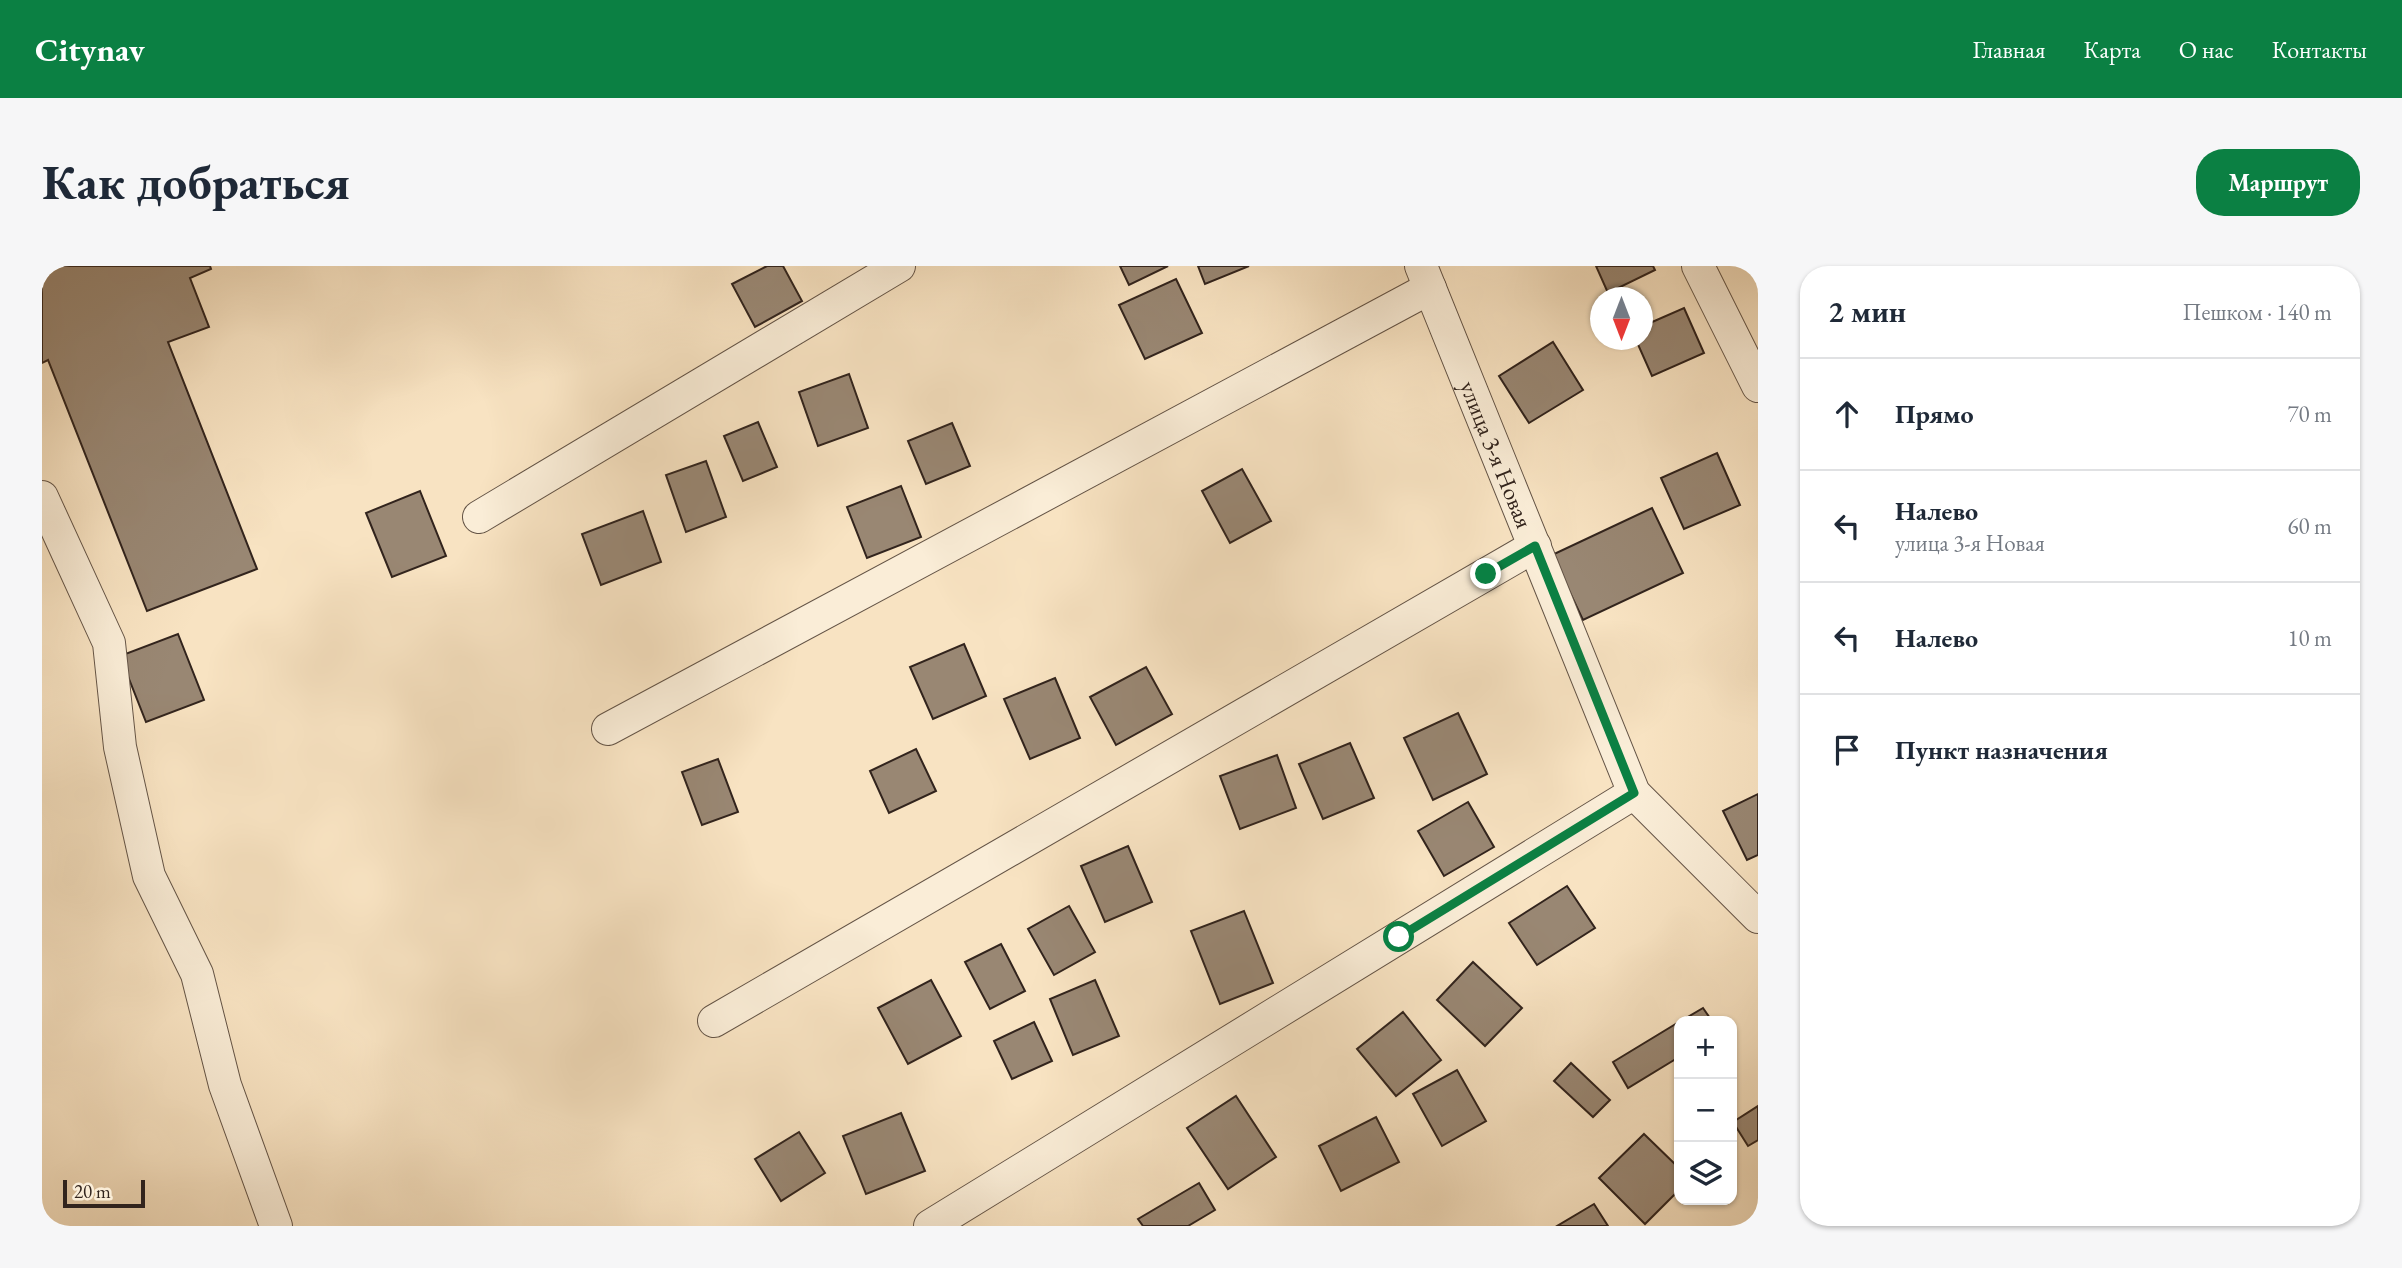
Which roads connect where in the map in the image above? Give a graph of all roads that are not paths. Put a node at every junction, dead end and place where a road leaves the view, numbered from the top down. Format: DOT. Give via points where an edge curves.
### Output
graph roads {
  1 [pos="899,266"];
  2 [pos="1698,266"];
  3 [pos="1426,277"];
  4 [pos="1758,386"];
  5 [pos="42,497"];
  6 [pos="479,517"];
  7 [pos="1535,546"];
  8 [pos="608,729"];
  9 [pos="1634,793"];
  10 [pos="1758,917"];
  11 [pos="714,1021"];
  12 [pos="276,1226"];
  13 [pos="930,1226"];
  1 -- 6 [label="street"];
  2 -- 4 [label="street"];
  3 -- 7 [label="street, улица 3-я Новая"];
  3 -- 8 [label="street"];
  5 -- 12 [label="street" via="109,643 120,747 149,876 197,974 225,1085"];
  7 -- 9 [label="street, улица 3-я Новая"];
  7 -- 11 [label="street"];
  9 -- 10 [label="street, улица 3-я Новая"];
  9 -- 13 [label="street"];
}
